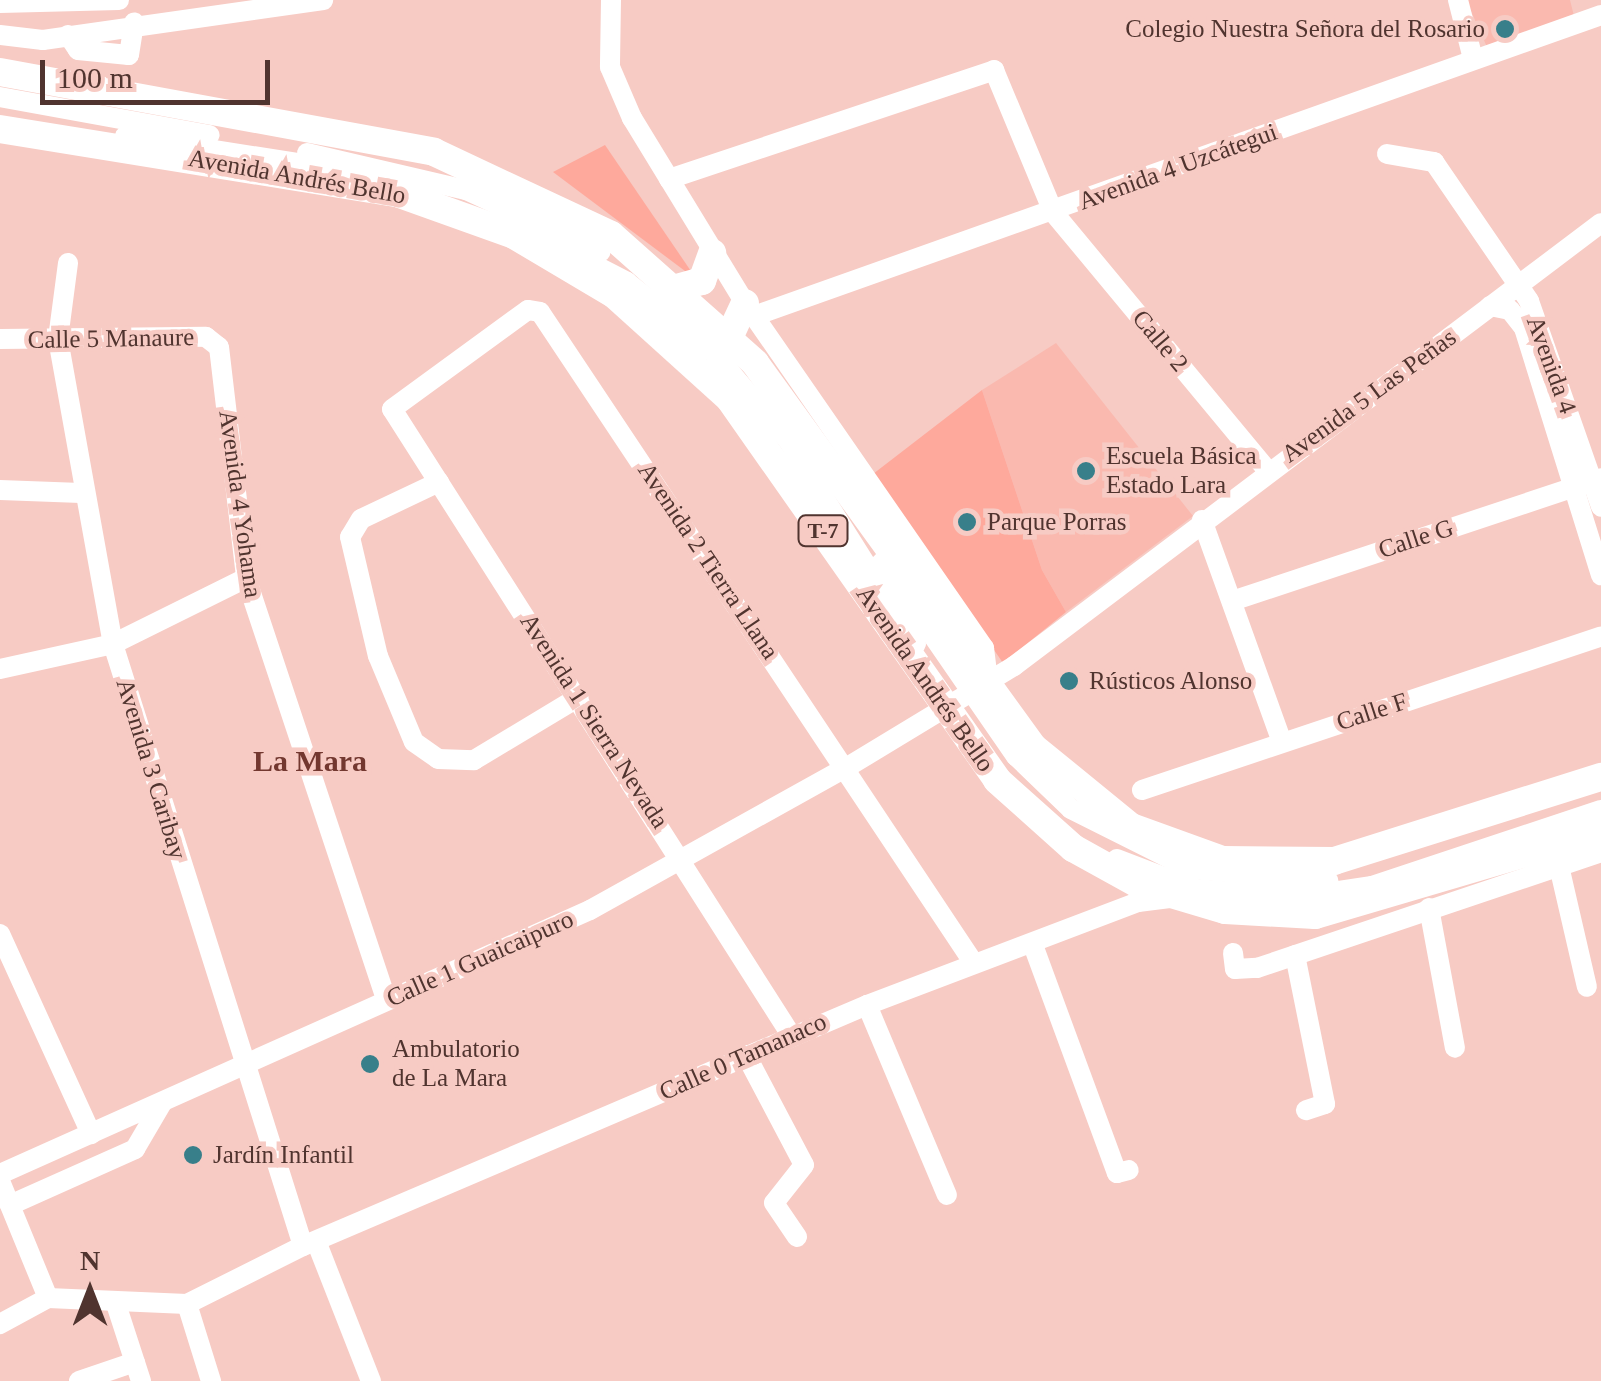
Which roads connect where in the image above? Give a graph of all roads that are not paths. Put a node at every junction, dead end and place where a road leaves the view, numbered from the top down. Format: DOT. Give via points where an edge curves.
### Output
graph roads {
  1 [pos="119,0"];
  2 [pos="323,0"];
  3 [pos="587,0"];
  4 [pos="1458,0"];
  5 [pos="610,1"];
  6 [pos="0,3"];
  7 [pos="1601,16"];
  8 [pos="134,22"];
  9 [pos="68,35"];
  10 [pos="0,36"];
  11 [pos="1473,59"];
  12 [pos="0,72"];
  13 [pos="0,97"];
  14 [pos="0,117"];
  15 [pos="0,129"];
  16 [pos="0,139"];
  17 [pos="1387,154"];
  18 [pos="670,179"];
  19 [pos="397,193"];
  20 [pos="1054,212"];
  21 [pos="1601,223"];
  22 [pos="712,253"];
  23 [pos="68,263"];
  24 [pos="678,288"];
  25 [pos="1511,288"];
  26 [pos="1490,306"];
  27 [pos="727,330"];
  28 [pos="0,340"];
  29 [pos="58,340"];
  30 [pos="219,346"];
  31 [pos="392,408"];
  32 [pos="1267,470"];
  33 [pos="1597,479"];
  34 [pos="439,482"];
  35 [pos="1572,488"];
  36 [pos="0,490"];
  37 [pos="81,492"];
  38 [pos="1601,507"];
  39 [pos="1202,520"];
  40 [pos="1601,575"];
  41 [pos="246,578"];
  42 [pos="1232,601"];
  43 [pos="1601,636"];
  44 [pos="114,644"];
  45 [pos="0,670"];
  46 [pos="964,696"];
  47 [pos="579,698"];
  48 [pos="1282,742"];
  49 [pos="849,766"];
  50 [pos="1601,777"];
  51 [pos="1142,790"];
  52 [pos="1601,800"];
  53 [pos="1601,810"];
  54 [pos="1601,820"];
  55 [pos="1601,830"];
  56 [pos="1601,852"];
  57 [pos="683,858"];
  58 [pos="1560,866"];
  59 [pos="1491,867"];
  60 [pos="1177,898"];
  61 [pos="1429,908"];
  62 [pos="0,934"];
  63 [pos="1033,945"];
  64 [pos="1233,953"];
  65 [pos="1295,955"];
  66 [pos="973,962"];
  67 [pos="1587,987"];
  68 [pos="386,1000"];
  69 [pos="866,1004"];
  70 [pos="791,1035"];
  71 [pos="1455,1048"];
  72 [pos="746,1055"];
  73 [pos="246,1065"];
  74 [pos="162,1102"];
  75 [pos="1306,1110"];
  76 [pos="91,1134"];
  77 [pos="1129,1170"];
  78 [pos="0,1177"];
  79 [pos="947,1195"];
  80 [pos="10,1205"];
  81 [pos="797,1238"];
  82 [pos="311,1246"];
  83 [pos="48,1298"];
  84 [pos="116,1304"];
  85 [pos="187,1304"];
  86 [pos="0,1324"];
  87 [pos="138,1371"];
  88 [pos="79,1381"];
  89 [pos="212,1381"];
  90 [pos="370,1381"];
  1 -- 6 [label="street"];
  2 -- 8 [label="street"];
  3 -- 5 [label="street"];
  4 -- 11 [label="street"];
  5 -- 18 [label="street" via="610,67"];
  7 -- 11 [label="street, Avenida 4 Uzcátegui"];
  8 -- 9 [label="street"];
  8 -- 9 [label="street" via="129,55 78,50"];
  9 -- 10 [label="street"];
  11 -- 20 [label="street, Avenida 4 Uzcátegui"];
  12 -- 24 [label="highway, Avenida Andrés Bello / T-7" via="434,152 611,236"];
  13 -- 27 [label="street" via="466,190 615,261"];
  14 -- 27 [label="street" via="344,171 460,201"];
  15 -- 19 [label="highway, Avenida Andrés Bello / T-7"];
  16 -- 19 [label="street" via="369,202"];
  17 -- 25 [label="street, Avenida 4" via="1434,162"];
  18 -- 20 [label="street, Calle 2" via="994,70"];
  18 -- 22 [label="street"];
  19 -- 27 [label="highway, Avenida Andrés Bello / T-7"];
  20 -- 27 [label="street, Avenida 4 Uzcátegui"];
  20 -- 32 [label="street, Calle 2"];
  21 -- 25 [label="street, Avenida 5 Las Peñas"];
  22 -- 24 [label="highway" via="702,281"];
  22 -- 27 [label="street"];
  23 -- 29 [label="street, Avenida 3 Caribay"];
  24 -- 27 [label="highway, Avenida Andrés Bello / T-7"];
  25 -- 26 [label="street, Avenida 5 Las Peñas"];
  25 -- 33 [label="street, Avenida 4" via="1528,301"];
  26 -- 32 [label="street, Avenida 5 Las Peñas"];
  26 -- 35 [label="street" via="1521,322"];
  27 -- 46 [label="highway, Avenida Andrés Bello / T-7"];
  27 -- 46 [label="highway, Avenida Andrés Bello / T-7"];
  28 -- 29 [label="street, Calle 5 Manaure"];
  29 -- 30 [label="street, Calle 5 Manaure" via="206,338"];
  29 -- 37 [label="street, Avenida 3 Caribay"];
  30 -- 41 [label="street, Avenida 4 Yohama"];
  31 -- 34 [label="street, Avenida 1 Sierra Nevada"];
  31 -- 49 [label="street, Avenida 2 Tierra Llana" via="528,310 540,312"];
  32 -- 39 [label="street, Avenida 5 Las Peñas"];
  33 -- 35 [label="street, Calle G"];
  33 -- 38 [label="street, Avenida 4"];
  34 -- 47 [label="street, Avenida 1 Sierra Nevada"];
  34 -- 47 [label="street" via="361,520 350,537 378,656 414,742 438,758 474,760"];
  35 -- 40 [label="street"];
  35 -- 42 [label="street, Calle G"];
  36 -- 37 [label="street"];
  37 -- 44 [label="street, Avenida 3 Caribay"];
  39 -- 42 [label="street"];
  39 -- 46 [label="street, Avenida 5 Las Peñas"];
  41 -- 44 [label="street"];
  41 -- 68 [label="street, Avenida 4 Yohama"];
  42 -- 48 [label="street"];
  43 -- 48 [label="street, Calle F"];
  44 -- 45 [label="street"];
  44 -- 73 [label="street, Avenida 3 Caribay"];
  46 -- 49 [label="street, Calle 1 Guaicaipuro"];
  46 -- 50 [label="highway, Avenida Andrés Bello / T-7" via="1086,799 1131,827 1222,860 1334,861"];
  46 -- 52 [label="street" via="1072,810 1150,854 1224,877 1296,883 1376,873"];
  46 -- 53 [label="street" via="1004,770 1070,832 1156,877 1217,893 1277,898 1362,888"];
  46 -- 60 [label="highway, Avenida Andrés Bello / T-7" via="1043,825 1112,871"];
  47 -- 57 [label="street, Avenida 1 Sierra Nevada"];
  48 -- 51 [label="street, Calle F"];
  49 -- 57 [label="street, Calle 1 Guaicaipuro"];
  49 -- 66 [label="street, Avenida 2 Tierra Llana"];
  54 -- 59 [label="highway" via="1502,853"];
  55 -- 59 [label="highway, Avenida Andrés Bello / T-7"];
  56 -- 58 [label="street"];
  57 -- 68 [label="street, Calle 1 Guaicaipuro"];
  57 -- 70 [label="street, Avenida 1 Sierra Nevada"];
  58 -- 61 [label="street"];
  58 -- 67 [label="street"];
  59 -- 60 [label="highway, Avenida Andrés Bello / T-7" via="1315,915"];
  60 -- 63 [label="street, Calle 0 Tamanaco" via="1146,899"];
  61 -- 65 [label="street"];
  61 -- 71 [label="street"];
  62 -- 76 [label="street"];
  63 -- 66 [label="street, Calle 0 Tamanaco"];
  63 -- 77 [label="street" via="1118,1173"];
  64 -- 65 [label="street" via="1236,969"];
  65 -- 75 [label="street" via="1326,1104"];
  66 -- 69 [label="street, Calle 0 Tamanaco"];
  68 -- 73 [label="street, Calle 1 Guaicaipuro"];
  69 -- 70 [label="street, Calle 0 Tamanaco"];
  69 -- 79 [label="street"];
  70 -- 72 [label="street, Calle 0 Tamanaco"];
  72 -- 81 [label="street" via="804,1165 774,1204"];
  72 -- 82 [label="street, Calle 0 Tamanaco"];
  73 -- 74 [label="street, Calle 1 Guaicaipuro"];
  73 -- 82 [label="street, Avenida 3 Caribay"];
  74 -- 76 [label="street, Calle 1 Guaicaipuro"];
  74 -- 80 [label="street" via="135,1148"];
  76 -- 78 [label="street, Calle 1 Guaicaipuro"];
  78 -- 80 [label="street"];
  80 -- 83 [label="street"];
  82 -- 85 [label="street, Calle 0 Tamanaco"];
  82 -- 90 [label="street, Avenida 3 Caribay"];
  83 -- 84 [label="street"];
  83 -- 86 [label="street"];
  84 -- 85 [label="street"];
  84 -- 87 [label="street"];
  85 -- 89 [label="street"];
  87 -- 88 [label="street"];
}
